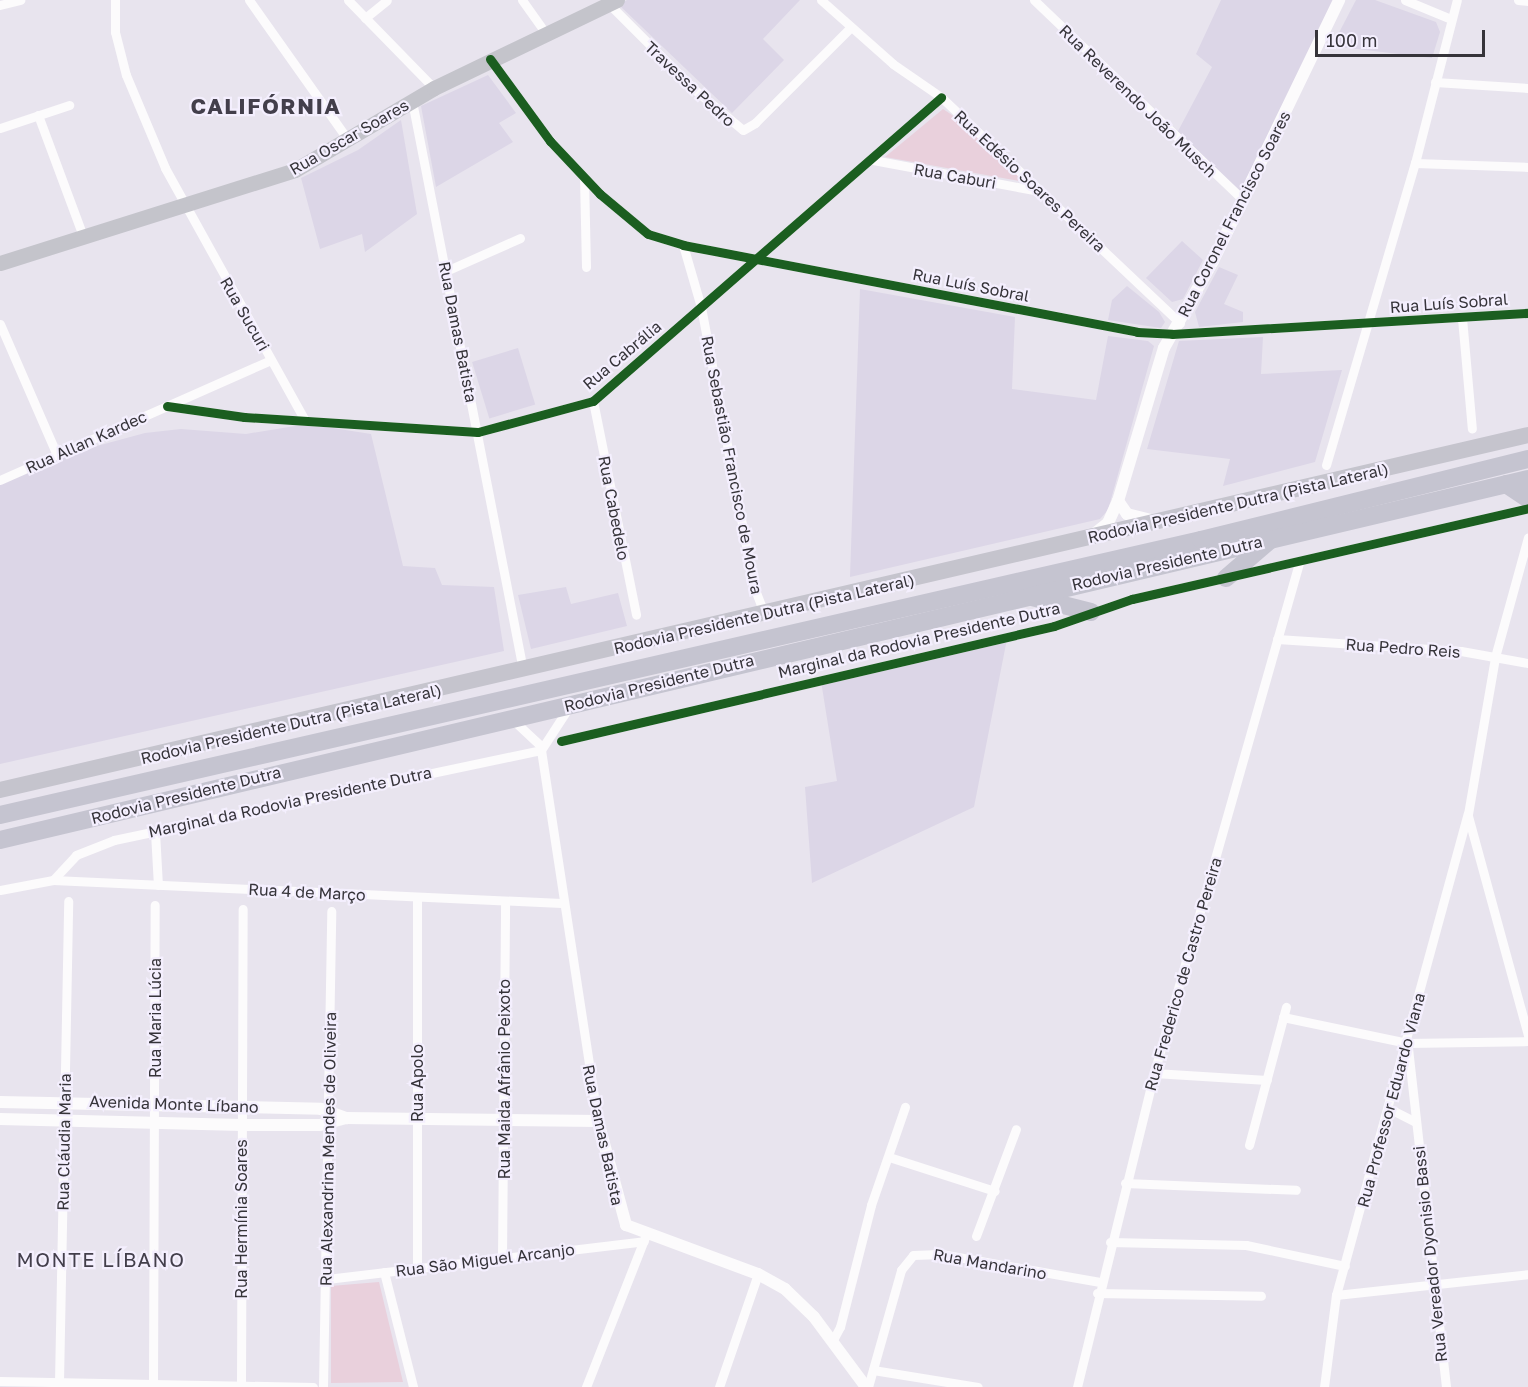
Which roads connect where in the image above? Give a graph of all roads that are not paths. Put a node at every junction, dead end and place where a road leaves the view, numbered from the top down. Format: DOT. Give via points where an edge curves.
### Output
graph roads {
  1 [pos="20,0"];
  2 [pos="115,0"];
  3 [pos="249,0"];
  4 [pos="348,0"];
  5 [pos="387,0"];
  6 [pos="522,0"];
  7 [pos="821,0"];
  8 [pos="1034,0"];
  9 [pos="1339,0"];
  10 [pos="1405,0"];
  11 [pos="1456,0"];
  12 [pos="1518,0"];
  13 [pos="1528,1"];
  14 [pos="613,2"];
  15 [pos="0,5"];
  16 [pos="365,18"];
  17 [pos="1451,19"];
  18 [pos="850,28"];
  19 [pos="548,35"];
  20 [pos="490,59"];
  21 [pos="1435,82"];
  22 [pos="434,88"];
  23 [pos="1528,88"];
  24 [pos="941,97"];
  25 [pos="412,101"];
  26 [pos="69,105"];
  27 [pos="38,115"];
  28 [pos="0,128"];
  29 [pos="348,140"];
  30 [pos="873,160"];
  31 [pos="1415,163"];
  32 [pos="1528,167"];
  33 [pos="584,178"];
  34 [pos="1038,191"];
  35 [pos="1243,200"];
  36 [pos="185,207"];
  37 [pos="520,238"];
  38 [pos="84,239"];
  39 [pos="682,245"];
  40 [pos="757,258"];
  41 [pos="0,263"];
  42 [pos="586,267"];
  43 [pos="446,271"];
  44 [pos="701,307"];
  45 [pos="1528,313"];
  46 [pos="1462,318"];
  47 [pos="1180,322"];
  48 [pos="1368,323"];
  49 [pos="0,324"];
  50 [pos="1172,334"];
  51 [pos="271,360"];
  52 [pos="593,401"];
  53 [pos="167,406"];
  54 [pos="305,421"];
  55 [pos="1472,429"];
  56 [pos="478,432"];
  57 [pos="1528,435"];
  58 [pos="57,454"];
  59 [pos="1528,459"];
  60 [pos="1326,465"];
  61 [pos="1528,479"];
  62 [pos="0,480"];
  63 [pos="1506,484"];
  64 [pos="1528,499"];
  65 [pos="1119,501"];
  66 [pos="1528,508"];
  67 [pos="1169,519"];
  68 [pos="1528,537"];
  69 [pos="1272,538"];
  70 [pos="1087,539"];
  71 [pos="1299,563"];
  72 [pos="1523,570"];
  73 [pos="1226,578"];
  74 [pos="1026,596"];
  75 [pos="1091,612"];
  76 [pos="636,615"];
  77 [pos="765,615"];
  78 [pos="1277,639"];
  79 [pos="1495,657"];
  80 [pos="1528,663"];
  81 [pos="523,670"];
  82 [pos="571,705"];
  83 [pos="509,718"];
  84 [pos="561,741"];
  85 [pos="541,748"];
  86 [pos="0,790"];
  87 [pos="1468,814"];
  88 [pos="0,815"];
  89 [pos="155,832"];
  90 [pos="0,840"];
  91 [pos="53,880"];
  92 [pos="158,885"];
  93 [pos="0,890"];
  94 [pos="417,898"];
  95 [pos="68,901"];
  96 [pos="505,901"];
  97 [pos="561,903"];
  98 [pos="155,905"];
  99 [pos="243,909"];
  100 [pos="331,911"];
  101 [pos="1528,1036"];
  102 [pos="1528,1041"];
  103 [pos="1407,1043"];
  104 [pos="1154,1073"];
  105 [pos="1267,1080"];
  106 [pos="64,1101"];
  107 [pos="0,1102"];
  108 [pos="155,1104"];
  109 [pos="243,1106"];
  110 [pos="905,1107"];
  111 [pos="1388,1108"];
  112 [pos="330,1110"];
  113 [pos="346,1118"];
  114 [pos="0,1119"];
  115 [pos="417,1119"];
  116 [pos="505,1119"];
  117 [pos="64,1121"];
  118 [pos="598,1121"];
  119 [pos="1416,1122"];
  120 [pos="154,1123"];
  121 [pos="330,1124"];
  122 [pos="242,1125"];
  123 [pos="1016,1129"];
  124 [pos="1248,1145"];
  125 [pos="889,1157"];
  126 [pos="1125,1183"];
  127 [pos="1296,1190"];
  128 [pos="995,1191"];
  129 [pos="976,1236"];
  130 [pos="645,1238"];
  131 [pos="1110,1242"];
  132 [pos="502,1258"];
  133 [pos="1346,1266"];
  134 [pos="417,1268"];
  135 [pos="384,1272"];
  136 [pos="758,1274"];
  137 [pos="1528,1274"];
  138 [pos="327,1279"];
  139 [pos="1100,1282"];
  140 [pos="1432,1285"];
  141 [pos="1097,1293"];
  142 [pos="1261,1296"];
  143 [pos="1336,1296"];
  144 [pos="833,1340"];
  145 [pos="873,1370"];
  146 [pos="0,1381"];
  147 [pos="59,1382"];
  148 [pos="153,1384"];
  149 [pos="241,1386"];
  150 [pos="313,1387"];
  151 [pos="323,1387"];
  152 [pos="413,1387"];
  153 [pos="586,1387"];
  154 [pos="719,1387"];
  155 [pos="867,1387"];
  156 [pos="978,1387"];
  157 [pos="1077,1387"];
  158 [pos="1324,1387"];
  159 [pos="1446,1387"];
  1 -- 15 [label="street"];
  2 -- 36 [label="street, Rua Sucuri" via="115,32 126,75"];
  3 -- 29 [label="street"];
  4 -- 16 [label="street"];
  5 -- 16 [label="street"];
  6 -- 19 [label="street"];
  7 -- 18 [label="street, Rua Edésio Soares Pereira"];
  8 -- 35 [label="street, Rua Reverendo João Musch"];
  9 -- 35 [label="street, Rua Coronel Francisco Soares"];
  10 -- 17 [label="street"];
  11 -- 17 [label="street"];
  12 -- 13 [label="street"];
  14 -- 18 [label="street, Travessa Pedro" via="695,90 742,130 755,123"];
  14 -- 19 [label="main road, Rua Oscar Soares"];
  16 -- 22 [label="street"];
  17 -- 21 [label="street"];
  18 -- 24 [label="street, Rua Edésio Soares Pereira"];
  19 -- 20 [label="main road, Rua Oscar Soares"];
  20 -- 22 [label="main road, Rua Oscar Soares"];
  20 -- 33 [label="street, Rua Luís Sobral" via="530,117"];
  21 -- 23 [label="street"];
  21 -- 31 [label="street"];
  22 -- 25 [label="main road, Rua Oscar Soares"];
  24 -- 30 [label="street, Rua Cabrália"];
  24 -- 34 [label="street, Rua Edésio Soares Pereira"];
  25 -- 29 [label="main road, Rua Oscar Soares"];
  25 -- 43 [label="street, Rua Damas Batista"];
  26 -- 27 [label="street"];
  27 -- 28 [label="street"];
  27 -- 38 [label="street"];
  29 -- 36 [label="main road, Rua Oscar Soares" via="274,178"];
  30 -- 34 [label="street, Rua Caburi"];
  30 -- 40 [label="street, Rua Cabrália"];
  31 -- 32 [label="street"];
  31 -- 48 [label="street"];
  33 -- 39 [label="street, Rua Luís Sobral" via="648,234"];
  33 -- 42 [label="street"];
  34 -- 47 [label="street, Rua Edésio Soares Pereira"];
  35 -- 47 [label="street, Rua Coronel Francisco Soares"];
  36 -- 38 [label="main road, Rua Oscar Soares"];
  36 -- 51 [label="street, Rua Sucuri"];
  37 -- 43 [label="street"];
  38 -- 41 [label="main road, Rua Oscar Soares"];
  39 -- 40 [label="street, Rua Luís Sobral"];
  39 -- 44 [label="street, Rua Sebastião Francisco de Moura"];
  40 -- 44 [label="street, Rua Cabrália"];
  40 -- 50 [label="street, Rua Luís Sobral" via="1125,330"];
  43 -- 56 [label="street, Rua Damas Batista"];
  44 -- 52 [label="street, Rua Cabrália"];
  44 -- 77 [label="street, Rua Sebastião Francisco de Moura" via="754,587"];
  45 -- 46 [label="street, Rua Luís Sobral"];
  46 -- 48 [label="street, Rua Luís Sobral"];
  46 -- 55 [label="street"];
  47 -- 50 [label="street, Rua Coronel Francisco Soares"];
  48 -- 50 [label="street, Rua Luís Sobral"];
  48 -- 60 [label="street"];
  49 -- 58 [label="street"];
  50 -- 65 [label="street, Rua Coronel Francisco Soares" via="1161,356"];
  51 -- 53 [label="street, Rua Allan Kardec"];
  51 -- 54 [label="street, Rua Sucuri"];
  52 -- 56 [label="street, Rua Cabrália"];
  52 -- 76 [label="street, Rua Cabedelo"];
  53 -- 54 [label="street, Rua Cabrália"];
  53 -- 58 [label="street, Rua Allan Kardec"];
  54 -- 56 [label="street, Rua Cabrália"];
  56 -- 81 [label="street, Rua Damas Batista"];
  57 -- 67 [label="highway, Rodovia Presidente Dutra (Pista Lateral)"];
  58 -- 62 [label="street, Rua Allan Kardec"];
  59 -- 88 [label="highway, Rodovia Presidente Dutra" via="1201,540"];
  61 -- 63 [label="highway, Rodovia Presidente Dutra"];
  63 -- 64 [label="highway"];
  63 -- 69 [label="highway, Rodovia Presidente Dutra"];
  65 -- 67 [label="street" via="1134,518"];
  65 -- 70 [label="street, Rua Coronel Francisco Soares" via="1108,523"];
  66 -- 71 [label="street, Marginal da Rodovia Presidente Dutra"];
  67 -- 70 [label="highway, Rodovia Presidente Dutra (Pista Lateral)"];
  68 -- 72 [label="street, Rua Professor Eduardo Viana"];
  69 -- 73 [label="highway"];
  69 -- 74 [label="highway, Rodovia Presidente Dutra"];
  70 -- 77 [label="highway, Rodovia Presidente Dutra (Pista Lateral)"];
  71 -- 73 [label="street, Marginal da Rodovia Presidente Dutra"];
  71 -- 78 [label="street, Rua Frederico de Castro Pereira"];
  72 -- 79 [label="street, Rua Professor Eduardo Viana"];
  73 -- 75 [label="street, Marginal da Rodovia Presidente Dutra"];
  74 -- 75 [label="highway"];
  74 -- 82 [label="highway, Rodovia Presidente Dutra"];
  75 -- 84 [label="street, Marginal da Rodovia Presidente Dutra" via="1054,626"];
  77 -- 81 [label="highway, Rodovia Presidente Dutra (Pista Lateral)"];
  78 -- 79 [label="street, Rua Pedro Reis"];
  78 -- 104 [label="street, Rua Frederico de Castro Pereira"];
  79 -- 80 [label="street, Rua Pedro Reis"];
  79 -- 87 [label="street, Rua Professor Eduardo Viana"];
  81 -- 86 [label="highway, Rodovia Presidente Dutra (Pista Lateral)"];
  82 -- 83 [label="highway, Rodovia Presidente Dutra"];
  82 -- 85 [label="street"];
  83 -- 85 [label="street" via="528,729"];
  83 -- 90 [label="highway, Rodovia Presidente Dutra"];
  85 -- 89 [label="street, Marginal da Rodovia Presidente Dutra"];
  85 -- 97 [label="street, Rua Damas Batista"];
  87 -- 101 [label="street"];
  87 -- 103 [label="street, Rua Professor Eduardo Viana"];
  89 -- 91 [label="street, Marginal da Rodovia Presidente Dutra" via="82,852"];
  89 -- 92 [label="street"];
  91 -- 92 [label="street, Rua 4 de Março"];
  91 -- 93 [label="street, Rua 4 de Março"];
  92 -- 94 [label="street, Rua 4 de Março"];
  94 -- 96 [label="street, Rua 4 de Março"];
  94 -- 115 [label="street, Rua Apolo"];
  95 -- 106 [label="street, Rua Cláudia Maria"];
  96 -- 97 [label="street, Rua 4 de Março"];
  96 -- 116 [label="street, Rua Maida Afrânio Peixoto"];
  97 -- 118 [label="street, Rua Damas Batista"];
  98 -- 108 [label="street, Rua Maria Lúcia"];
  99 -- 109 [label="street, Rua Hermínia Soares"];
  100 -- 112 [label="street, Rua Alexandrina Mendes de Oliveira"];
  102 -- 103 [label="street"];
  103 -- 105 [label="street" via="1285,1012"];
  103 -- 111 [label="street, Rua Professor Eduardo Viana"];
  103 -- 119 [label="street, Rua Vereador Dyonisio Bassi"];
  104 -- 105 [label="street"];
  104 -- 126 [label="street, Rua Frederico de Castro Pereira"];
  105 -- 124 [label="street"];
  106 -- 107 [label="street, Avenida Monte Líbano"];
  106 -- 108 [label="street, Avenida Monte Líbano"];
  106 -- 117 [label="street, Rua Cláudia Maria"];
  108 -- 109 [label="street, Avenida Monte Líbano"];
  108 -- 120 [label="street, Rua Maria Lúcia"];
  109 -- 112 [label="street, Avenida Monte Líbano"];
  109 -- 122 [label="street, Rua Hermínia Soares"];
  110 -- 125 [label="street"];
  111 -- 119 [label="street, Rua Vereador Dyonisio Bassi"];
  111 -- 133 [label="street, Rua Professor Eduardo Viana"];
  112 -- 113 [label="street, Avenida Monte Líbano"];
  112 -- 121 [label="street, Rua Alexandrina Mendes de Oliveira"];
  113 -- 115 [label="street, Avenida Monte Líbano"];
  113 -- 121 [label="street, Avenida Monte Líbano"];
  114 -- 117 [label="street, Avenida Monte Líbano"];
  115 -- 116 [label="street, Avenida Monte Líbano"];
  115 -- 134 [label="street, Rua Apolo"];
  116 -- 118 [label="street, Avenida Monte Líbano"];
  116 -- 132 [label="street, Rua Maida Afrânio Peixoto"];
  117 -- 120 [label="street, Avenida Monte Líbano"];
  117 -- 147 [label="street, Rua Cláudia Maria"];
  118 -- 130 [label="street, Rua Damas Batista" via="621,1219"];
  119 -- 140 [label="street, Rua Vereador Dyonisio Bassi"];
  120 -- 122 [label="street, Avenida Monte Líbano"];
  120 -- 148 [label="street, Rua Maria Lúcia"];
  121 -- 122 [label="street, Avenida Monte Líbano"];
  121 -- 138 [label="street, Rua Alexandrina Mendes de Oliveira"];
  122 -- 149 [label="street, Rua Hermínia Soares"];
  123 -- 128 [label="street"];
  125 -- 128 [label="street"];
  125 -- 144 [label="street"];
  126 -- 127 [label="street"];
  126 -- 131 [label="street, Rua Frederico de Castro Pereira"];
  128 -- 129 [label="street"];
  130 -- 132 [label="street, Rua São Miguel Arcanjo"];
  130 -- 136 [label="street, Rua Damas Batista"];
  130 -- 153 [label="street"];
  131 -- 133 [label="street" via="1246,1245"];
  131 -- 139 [label="street, Rua Frederico de Castro Pereira"];
  132 -- 134 [label="street, Rua São Miguel Arcanjo"];
  133 -- 143 [label="street, Rua Professor Eduardo Viana"];
  134 -- 135 [label="street, Rua São Miguel Arcanjo"];
  135 -- 138 [label="street, Rua São Miguel Arcanjo"];
  135 -- 152 [label="street"];
  136 -- 144 [label="street, Rua Damas Batista" via="795,1296"];
  136 -- 154 [label="street"];
  137 -- 140 [label="street"];
  138 -- 151 [label="street, Rua Alexandrina Mendes de Oliveira"];
  139 -- 141 [label="street, Rua Frederico de Castro Pereira"];
  139 -- 145 [label="street, Rua Mandarino" via="941,1254 913,1255 901,1270"];
  140 -- 143 [label="street"];
  140 -- 159 [label="street, Rua Vereador Dyonisio Bassi"];
  141 -- 142 [label="street"];
  141 -- 157 [label="street, Rua Frederico de Castro Pereira"];
  143 -- 158 [label="street, Rua Professor Eduardo Viana"];
  144 -- 155 [label="street, Rua Damas Batista"];
  145 -- 155 [label="street, Rua Mandarino"];
  145 -- 156 [label="street"];
  146 -- 147 [label="street"];
  147 -- 148 [label="street"];
  148 -- 149 [label="street"];
  149 -- 150 [label="street"];
}
